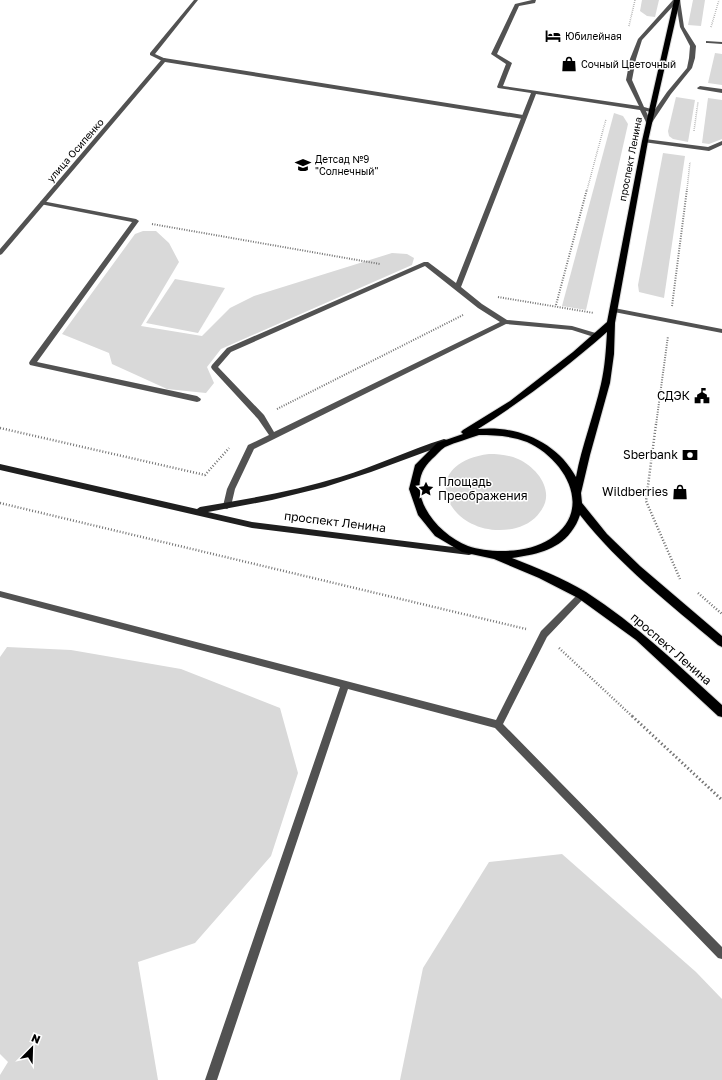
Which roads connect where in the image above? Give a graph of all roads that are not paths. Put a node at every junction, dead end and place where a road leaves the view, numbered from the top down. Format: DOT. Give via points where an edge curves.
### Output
graph roads {
  1 [pos="196,0"];
  2 [pos="534,0"];
  3 [pos="677,0"];
  4 [pos="708,42"];
  5 [pos="722,44"];
  6 [pos="164,60"];
  7 [pos="700,88"];
  8 [pos="722,91"];
  9 [pos="534,92"];
  10 [pos="643,109"];
  11 [pos="652,110"];
  12 [pos="523,117"];
  13 [pos="649,123"];
  14 [pos="645,141"];
  15 [pos="722,143"];
  16 [pos="42,202"];
  17 [pos="0,253"];
  18 [pos="457,288"];
  19 [pos="614,310"];
  20 [pos="505,322"];
  21 [pos="610,323"];
  22 [pos="722,331"];
  23 [pos="597,336"];
  24 [pos="197,400"];
  25 [pos="461,435"];
  26 [pos="273,436"];
  27 [pos="445,442"];
  28 [pos="0,467"];
  29 [pos="578,490"];
  30 [pos="578,505"];
  31 [pos="227,506"];
  32 [pos="195,511"];
  33 [pos="473,552"];
  34 [pos="494,556"];
  35 [pos="0,594"];
  36 [pos="582,595"];
  37 [pos="722,642"];
  38 [pos="345,685"];
  39 [pos="722,712"];
  40 [pos="498,725"];
  41 [pos="722,954"];
  42 [pos="211,1080"];
  1 -- 6 [label="street" via="152,54"];
  2 -- 9 [label="street" via="517,5 494,54 509,63 500,87"];
  3 -- 10 [label="street" via="640,40 633,59 629,80"];
  3 -- 11 [label="main road, проспект Ленина"];
  3 -- 13 [label="street" via="682,27 693,46 692,58 689,68 669,92"];
  4 -- 5 [label="street"];
  6 -- 12 [label="street"];
  6 -- 16 [label="street, улица Осипенко"];
  7 -- 8 [label="street"];
  9 -- 10 [label="street"];
  9 -- 12 [label="street"];
  10 -- 11 [label="street"];
  10 -- 13 [label="street"];
  11 -- 13 [label="main road, проспект Ленина"];
  12 -- 18 [label="street"];
  13 -- 14 [label="main road, проспект Ленина"];
  14 -- 15 [label="street" via="709,149"];
  14 -- 19 [label="main road, проспект Ленина"];
  16 -- 17 [label="street, улица Осипенко"];
  16 -- 24 [label="street" via="136,221 32,363"];
  18 -- 20 [label="street"];
  18 -- 26 [label="street" via="426,263 229,350 214,367 261,417"];
  19 -- 21 [label="main road, проспект Ленина"];
  19 -- 22 [label="street"];
  20 -- 23 [label="street" via="572,328"];
  20 -- 26 [label="street"];
  21 -- 23 [label="main road, проспект Ленина"];
  21 -- 29 [label="main road, проспект Ленина" via="610,354 606,384"];
  23 -- 25 [label="main road, проспект Ленина" via="513,403"];
  25 -- 27 [label="main road"];
  25 -- 29 [label="main road" via="498,432 535,441 563,462"];
  26 -- 31 [label="street" via="251,447 231,489"];
  27 -- 31 [label="main road, проспект Ленина" via="344,479"];
  27 -- 33 [label="main road" via="431,451 421,463 415,477 417,507 425,521 438,534 454,545"];
  28 -- 32 [label="main road, проспект Ленина"];
  29 -- 30 [label="main road"];
  30 -- 34 [label="main road" via="573,520 564,533 551,543 534,551"];
  30 -- 37 [label="main road" via="603,537 636,569"];
  31 -- 32 [label="main road, проспект Ленина"];
  32 -- 33 [label="main road, проспект Ленина" via="252,525"];
  33 -- 34 [label="main road"];
  34 -- 36 [label="main road, проспект Ленина" via="543,575"];
  35 -- 38 [label="street"];
  36 -- 39 [label="main road, проспект Ленина" via="640,637"];
  36 -- 40 [label="street" via="544,634"];
  38 -- 40 [label="street"];
  38 -- 42 [label="street"];
  40 -- 41 [label="street"];
}
